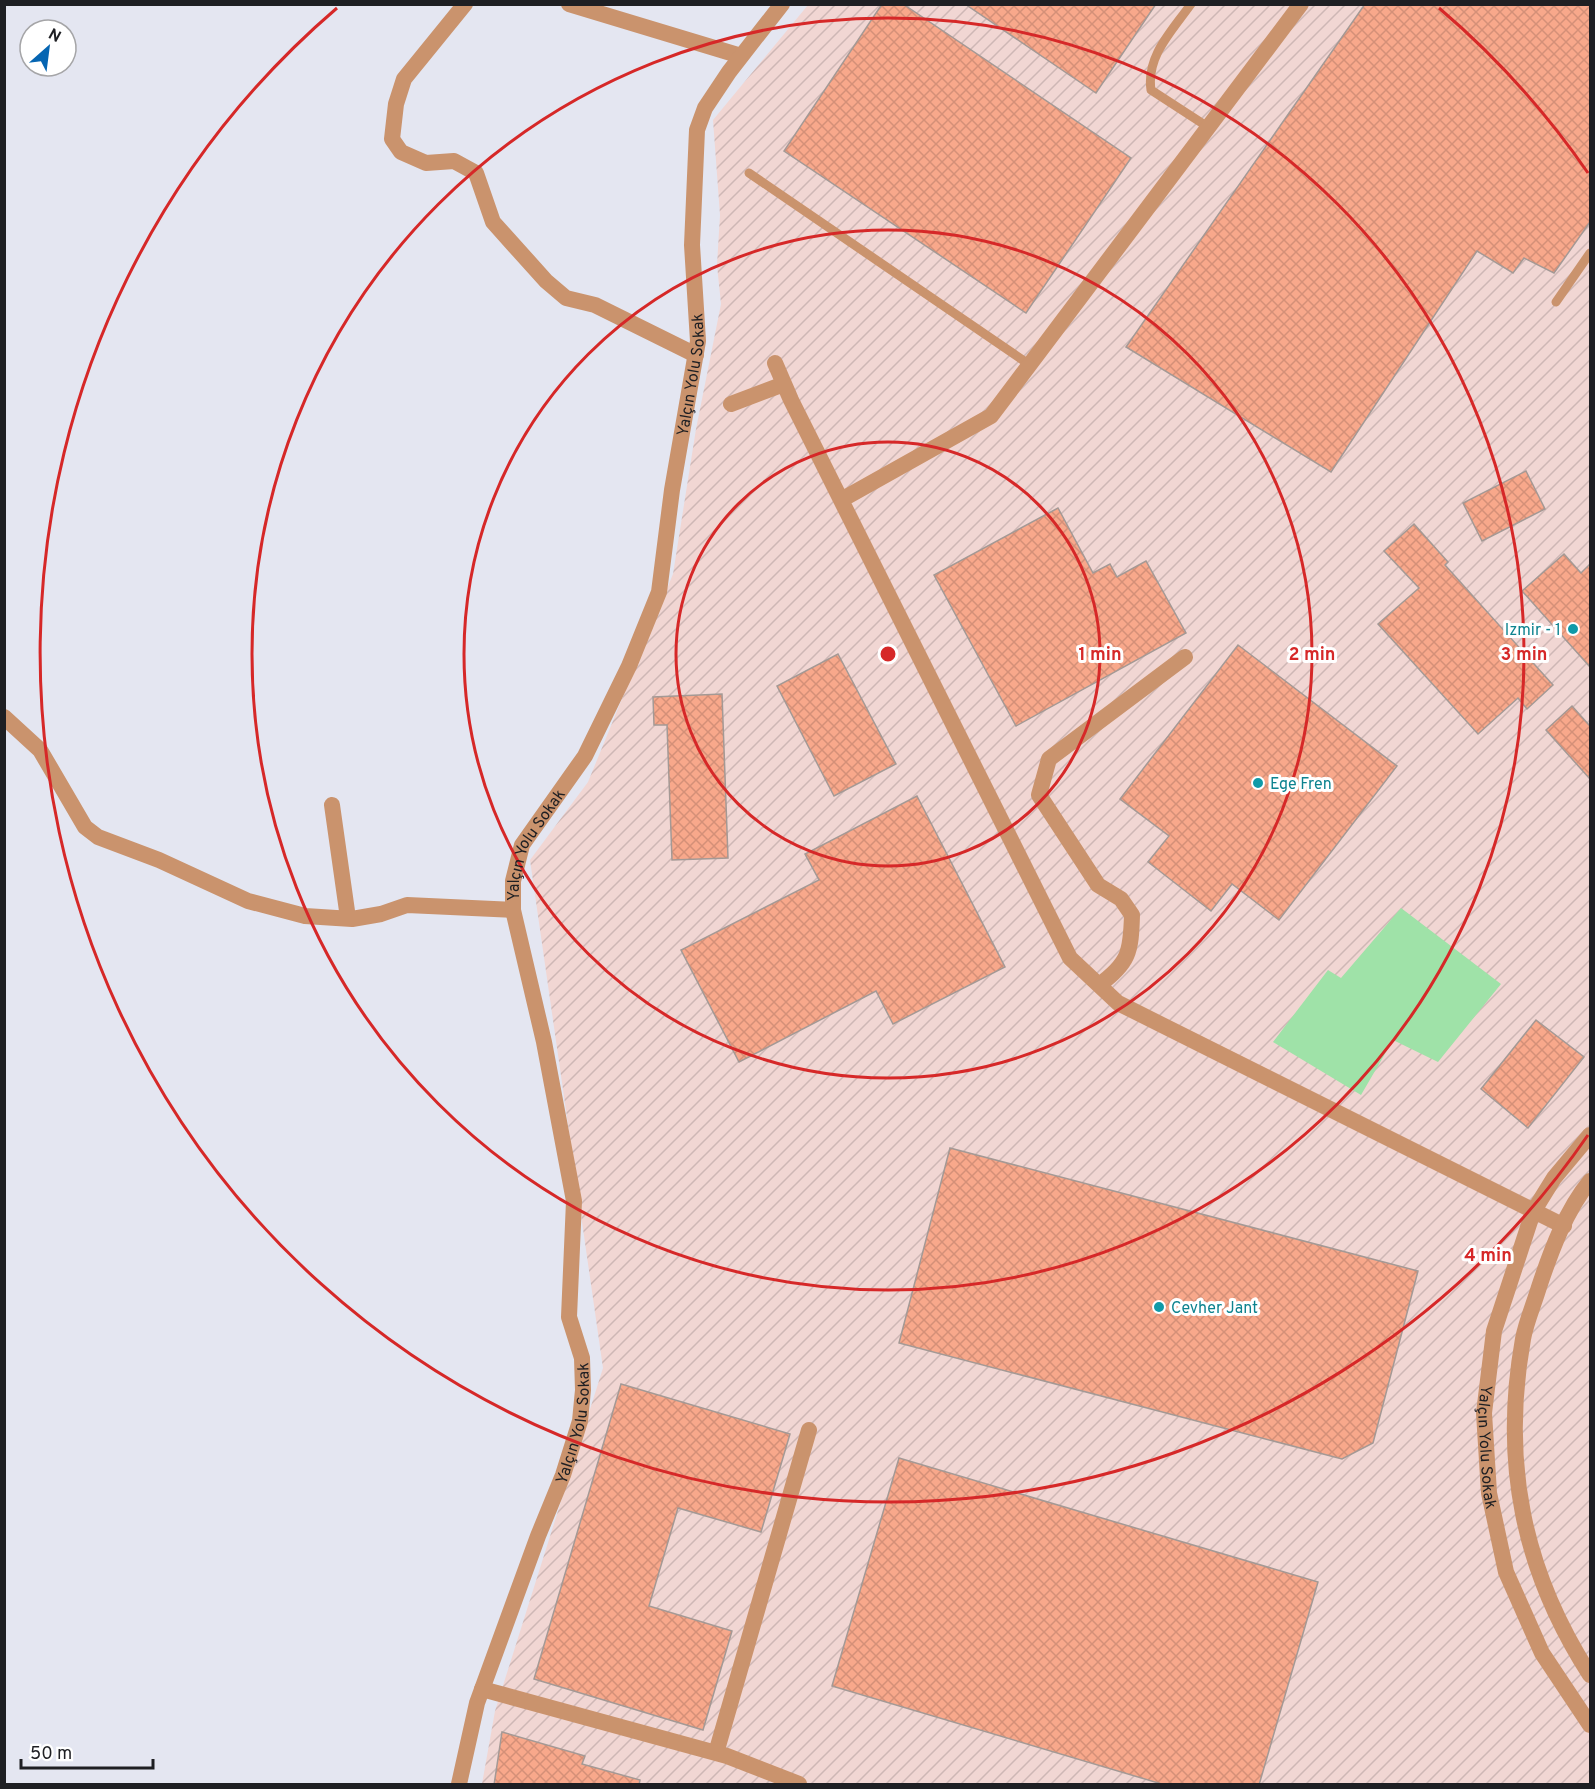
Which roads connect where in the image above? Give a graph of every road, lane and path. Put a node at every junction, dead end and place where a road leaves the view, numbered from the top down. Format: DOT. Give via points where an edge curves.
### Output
graph roads {
  1 [pos="465,4"];
  2 [pos="570,4"];
  3 [pos="782,4"];
  4 [pos="1191,4"];
  5 [pos="1301,4"];
  6 [pos="741,56"];
  7 [pos="1208,128"];
  8 [pos="749,173"];
  9 [pos="1590,253"];
  10 [pos="1556,302"];
  11 [pos="696,355"];
  12 [pos="775,363"];
  13 [pos="1030,365"];
  14 [pos="783,384"];
  15 [pos="731,404"];
  16 [pos="841,500"];
  17 [pos="1185,657"];
  18 [pos="4,717"];
  19 [pos="332,805"];
  20 [pos="513,910"];
  21 [pos="348,918"];
  22 [pos="1098,985"];
  23 [pos="1590,1135"];
  24 [pos="1590,1181"];
  25 [pos="1533,1212"];
  26 [pos="1564,1226"];
  27 [pos="809,1430"];
  28 [pos="1590,1675"];
  29 [pos="482,1689"];
  30 [pos="1590,1725"];
  31 [pos="716,1753"];
  32 [pos="459,1785"];
  33 [pos="799,1785"];
  1 -- 11 [label="street" via="404,79 392,139 401,152 426,163 454,160 476,173 493,222 566,298 595,304"];
  2 -- 6 [label="street"];
  3 -- 6 [label="street, Yalçın Yolu Sokak"];
  4 -- 7 [label="lane" via="1152,59 1148,74 1151,90"];
  5 -- 7 [label="street"];
  6 -- 11 [label="street, Yalçın Yolu Sokak" via="705,108 697,130 692,245"];
  7 -- 13 [label="street"];
  8 -- 13 [label="lane"];
  9 -- 10 [label="lane"];
  11 -- 20 [label="street, Yalçın Yolu Sokak" via="659,592 585,756 522,845 513,881"];
  12 -- 14 [label="street"];
  13 -- 16 [label="street" via="992,416"];
  14 -- 15 [label="street"];
  14 -- 16 [label="street"];
  16 -- 22 [label="street" via="1070,958"];
  17 -- 22 [label="street" via="1049,759 1039,795 1098,885 1121,899 1132,915 1128,954 1118,971"];
  18 -- 21 [label="street" via="40,750 85,827 98,837 159,860 248,902 305,916"];
  19 -- 21 [label="street"];
  20 -- 21 [label="street" via="407,905 381,914"];
  20 -- 29 [label="street, Yalçın Yolu Sokak" via="542,1032 574,1201 569,1317 582,1358 583,1390 580,1421 563,1475"];
  22 -- 25 [label="street" via="1118,1003"];
  23 -- 25 [label="street, Yalçın Yolu Sokak" via="1554,1178"];
  24 -- 26 [label="street, Yalçın Yolu Sokak" via="1579,1194"];
  25 -- 26 [label="street"];
  25 -- 30 [label="street, Yalçın Yolu Sokak" via="1494,1331 1484,1413 1488,1493 1506,1572 1542,1653"];
  26 -- 28 [label="street, Yalçın Yolu Sokak" via="1523,1337 1513,1414 1518,1489 1534,1564 1567,1639"];
  27 -- 31 [label="street"];
  29 -- 31 [label="street"];
  29 -- 32 [label="street, Yalçın Yolu Sokak"];
  31 -- 33 [label="street"];
}
